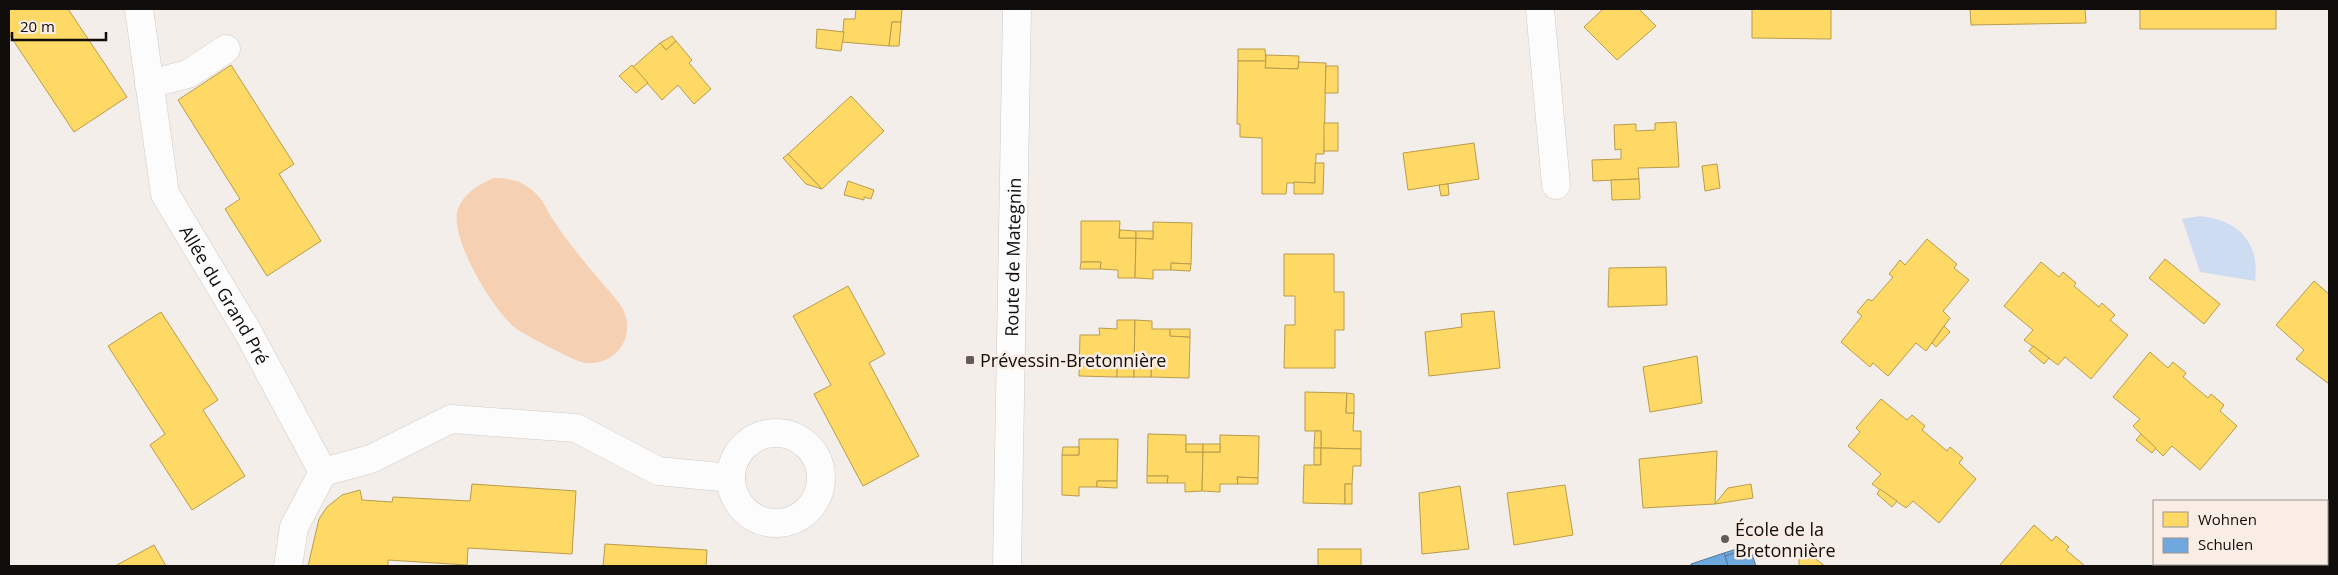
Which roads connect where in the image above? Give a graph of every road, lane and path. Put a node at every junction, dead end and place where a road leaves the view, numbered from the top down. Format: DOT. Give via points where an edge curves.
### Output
graph roads {
  1 [pos="139,9"];
  2 [pos="1017,9"];
  3 [pos="1540,9"];
  4 [pos="226,48"];
  5 [pos="149,84"];
  6 [pos="1556,185"];
  7 [pos="323,472"];
  8 [pos="731,478"];
  9 [pos="288,566"];
  10 [pos="1007,566"];
  1 -- 5 [label="street, Allée du Grand Pré"];
  2 -- 10 [label="street, Route de Mategnin"];
  3 -- 6 [label="street"];
  4 -- 5 [label="street" via="188,74"];
  5 -- 7 [label="street, Allée du Grand Pré" via="165,194 249,334"];
  7 -- 8 [label="street" via="371,459 452,419 576,428 658,471"];
  7 -- 9 [label="street" via="294,527"];
}
